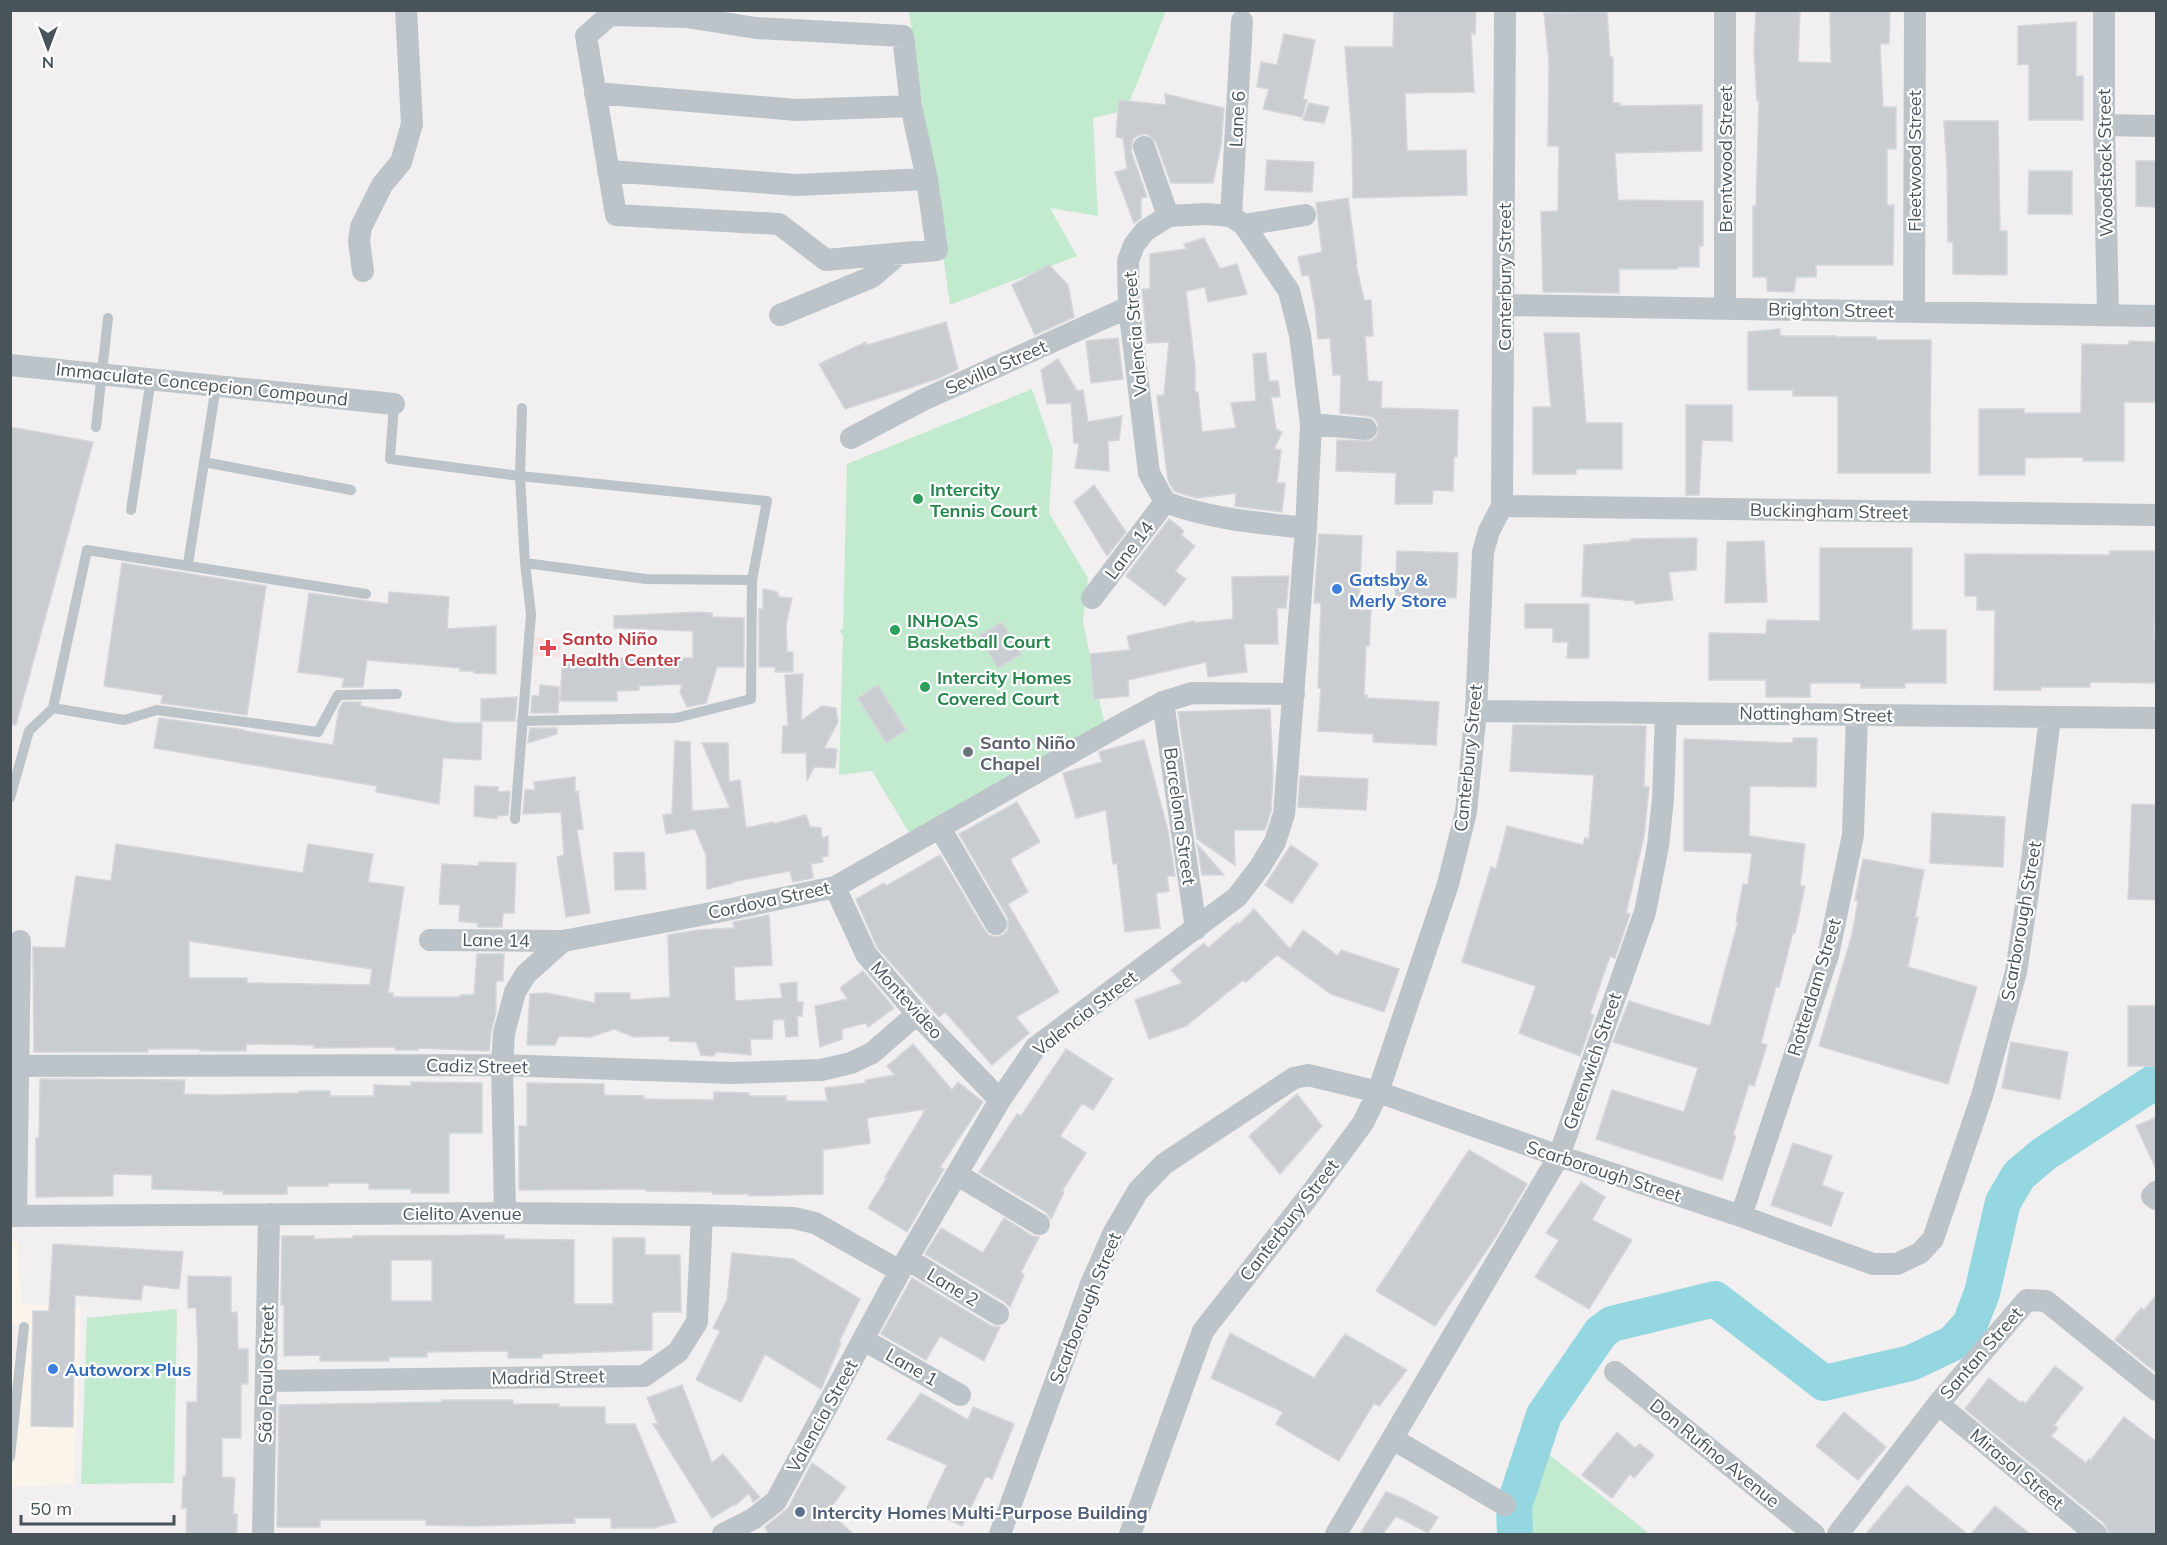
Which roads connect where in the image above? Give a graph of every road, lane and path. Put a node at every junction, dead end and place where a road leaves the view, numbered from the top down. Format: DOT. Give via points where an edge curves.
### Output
graph roads {
  1 [pos="406,10"];
  2 [pos="738,10"];
  3 [pos="1505,10"];
  4 [pos="1725,10"];
  5 [pos="1915,10"];
  6 [pos="2104,10"];
  7 [pos="688,14"];
  8 [pos="1242,21"];
  9 [pos="756,28"];
  10 [pos="595,93"];
  11 [pos="911,106"];
  12 [pos="2104,125"];
  13 [pos="2157,126"];
  14 [pos="1144,147"];
  15 [pos="608,171"];
  16 [pos="927,179"];
  17 [pos="1305,215"];
  18 [pos="1168,216"];
  19 [pos="1238,221"];
  20 [pos="899,254"];
  21 [pos="826,260"];
  22 [pos="363,271"];
  23 [pos="831,294"];
  24 [pos="1505,305"];
  25 [pos="1129,307"];
  26 [pos="1725,308"];
  27 [pos="1914,311"];
  28 [pos="780,315"];
  29 [pos="2108,315"];
  30 [pos="2157,316"];
  31 [pos="108,318"];
  32 [pos="10,365"];
  33 [pos="102,374"];
  34 [pos="151,379"];
  35 [pos="216,386"];
  36 [pos="394,404"];
  37 [pos="522,408"];
  38 [pos="1311,424"];
  39 [pos="96,427"];
  40 [pos="1366,429"];
  41 [pos="858,434"];
  42 [pos="204,462"];
  43 [pos="520,476"];
  44 [pos="351,490"];
  45 [pos="1166,502"];
  46 [pos="1502,507"];
  47 [pos="131,510"];
  48 [pos="2157,515"];
  49 [pos="1306,528"];
  50 [pos="525,563"];
  51 [pos="188,564"];
  52 [pos="752,580"];
  53 [pos="366,594"];
  54 [pos="1092,598"];
  55 [pos="398,694"];
  56 [pos="1294,694"];
  57 [pos="1163,702"];
  58 [pos="53,708"];
  59 [pos="1476,711"];
  60 [pos="1666,713"];
  61 [pos="1857,715"];
  62 [pos="2050,718"];
  63 [pos="2157,718"];
  64 [pos="522,721"];
  65 [pos="10,798"];
  66 [pos="515,819"];
  67 [pos="940,828"];
  68 [pos="835,887"];
  69 [pos="996,924"];
  70 [pos="1196,929"];
  71 [pos="430,940"];
  72 [pos="20,941"];
  73 [pos="563,941"];
  74 [pos="917,1014"];
  75 [pos="502,1065"];
  76 [pos="19,1066"];
  77 [pos="1378,1092"];
  78 [pos="1000,1100"];
  79 [pos="1559,1156"];
  80 [pos="957,1175"];
  81 [pos="2157,1192"];
  82 [pos="2157,1199"];
  83 [pos="505,1213"];
  84 [pos="269,1214"];
  85 [pos="702,1215"];
  86 [pos="14,1216"];
  87 [pos="1741,1216"];
  88 [pos="1039,1224"];
  89 [pos="904,1265"];
  90 [pos="998,1314"];
  91 [pos="24,1327"];
  92 [pos="864,1340"];
  93 [pos="1616,1372"];
  94 [pos="267,1381"];
  95 [pos="2157,1390"];
  96 [pos="960,1395"];
  97 [pos="1938,1404"];
  98 [pos="13,1414"];
  99 [pos="1393,1439"];
  100 [pos="10,1457"];
  101 [pos="1505,1505"];
  102 [pos="262,1534"];
  103 [pos="723,1534"];
  104 [pos="1000,1534"];
  105 [pos="1130,1534"];
  106 [pos="1336,1534"];
  107 [pos="1814,1534"];
  108 [pos="1838,1534"];
  109 [pos="2096,1534"];
  1 -- 22 [label="street" via="412,124 401,162 382,185 361,227"];
  2 -- 9 [label="street"];
  3 -- 24 [label="street, Canterbury Street"];
  4 -- 26 [label="street, Brentwood Street"];
  5 -- 27 [label="street, Fleetwood Street"];
  6 -- 12 [label="street, Woodstock Street"];
  7 -- 9 [label="street"];
  7 -- 10 [label="street" via="610,15 586,36"];
  8 -- 19 [label="street, Lane 6"];
  9 -- 11 [label="street" via="903,36"];
  10 -- 11 [label="street" via="797,110"];
  10 -- 15 [label="street"];
  11 -- 16 [label="street"];
  12 -- 13 [label="street"];
  12 -- 29 [label="street, Woodstock Street"];
  14 -- 18 [label="street"];
  15 -- 16 [label="street" via="797,185"];
  15 -- 21 [label="street" via="616,215 780,224"];
  16 -- 20 [label="street" via="937,250"];
  17 -- 19 [label="street"];
  18 -- 19 [label="street" via="1208,214"];
  18 -- 25 [label="street, Valencia Street" via="1145,231 1134,245 1128,261"];
  19 -- 38 [label="street, Valencia Street" via="1289,291 1300,335"];
  20 -- 21 [label="street"];
  20 -- 23 [label="street" via="872,277"];
  21 -- 23 [label="street"];
  23 -- 28 [label="street"];
  24 -- 26 [label="street, Brighton Street"];
  24 -- 46 [label="street, Canterbury Street"];
  25 -- 41 [label="street, Sevilla Street" via="923,400"];
  25 -- 45 [label="street, Valencia Street" via="1149,473"];
  26 -- 27 [label="street, Brighton Street"];
  27 -- 29 [label="street, Brighton Street"];
  29 -- 30 [label="street, Brighton Street"];
  31 -- 33 [label="lane"];
  32 -- 33 [label="street, Immaculate Concepcion Compound"];
  33 -- 34 [label="street, Immaculate Concepcion Compound"];
  33 -- 39 [label="lane"];
  34 -- 35 [label="street, Immaculate Concepcion Compound"];
  34 -- 47 [label="lane"];
  35 -- 36 [label="street, Immaculate Concepcion Compound"];
  35 -- 42 [label="lane"];
  36 -- 43 [label="lane" via="390,459"];
  37 -- 43 [label="lane"];
  38 -- 40 [label="street"];
  38 -- 49 [label="street, Valencia Street"];
  42 -- 44 [label="lane"];
  42 -- 51 [label="lane"];
  43 -- 50 [label="lane"];
  43 -- 52 [label="lane" via="767,501"];
  45 -- 49 [label="street" via="1229,519"];
  45 -- 54 [label="street, Lane 14"];
  46 -- 48 [label="street, Buckingham Street"];
  46 -- 59 [label="street, Canterbury Street" via="1483,552"];
  49 -- 56 [label="street, Valencia Street"];
  50 -- 52 [label="lane" via="646,579"];
  50 -- 64 [label="lane" via="531,614"];
  51 -- 53 [label="lane"];
  51 -- 58 [label="lane" via="87,550"];
  52 -- 64 [label="lane" via="751,699 676,718"];
  55 -- 58 [label="lane" via="338,694 318,732 157,710 124,720"];
  56 -- 57 [label="street, Cordova Street" via="1192,693"];
  56 -- 70 [label="street, Valencia Street" via="1284,814 1275,842 1237,897"];
  57 -- 67 [label="street, Cordova Street"];
  57 -- 70 [label="street, Barcelona Street"];
  58 -- 65 [label="lane" via="29,731"];
  59 -- 60 [label="street, Nottingham Street"];
  59 -- 77 [label="street, Canterbury Street" via="1466,812 1448,884"];
  60 -- 61 [label="street, Nottingham Street"];
  60 -- 79 [label="street, Greenwich Street" via="1660,834 1645,912"];
  61 -- 62 [label="street, Nottingham Street"];
  61 -- 87 [label="street, Rotterdam Street" via="1853,836 1828,955"];
  62 -- 63 [label="street, Nottingham Street"];
  62 -- 87 [label="street, Scarborough Street" via="2016,972 1982,1096 1933,1239 1920,1253 1897,1263 1873,1264"];
  64 -- 66 [label="lane"];
  67 -- 68 [label="street, Cordova Street"];
  67 -- 69 [label="street"];
  68 -- 73 [label="street, Cordova Street"];
  68 -- 74 [label="street, Montevideo" via="866,954"];
  70 -- 78 [label="street, Valencia Street" via="1036,1047"];
  71 -- 73 [label="street, Lane 14"];
  72 -- 76 [label="street"];
  73 -- 75 [label="street" via="526,974 515,992 504,1033"];
  74 -- 75 [label="street, Cadiz Street" via="872,1053 821,1070 730,1073"];
  74 -- 78 [label="street, Montevideo"];
  75 -- 76 [label="street, Cadiz Street"];
  75 -- 83 [label="street"];
  76 -- 86 [label="street"];
  77 -- 79 [label="street, Scarborough Street"];
  77 -- 104 [label="street, Scarborough Street" via="1308,1075 1294,1078 1164,1164 1138,1191 1090,1284"];
  77 -- 105 [label="street, Canterbury Street" via="1344,1149 1203,1331"];
  78 -- 80 [label="street, Valencia Street"];
  79 -- 87 [label="street, Scarborough Street"];
  79 -- 99 [label="street, Greenwich Street"];
  80 -- 88 [label="street"];
  80 -- 89 [label="street, Valencia Street"];
  81 -- 82 [label="street" via="2152,1196"];
  83 -- 84 [label="street, Cielito Avenue"];
  83 -- 85 [label="street, Cielito Avenue"];
  84 -- 86 [label="street, Cielito Avenue"];
  84 -- 94 [label="street, São Paulo Street"];
  85 -- 89 [label="street, Cielito Avenue" via="794,1218 815,1223"];
  85 -- 94 [label="street, Madrid Street" via="697,1322 678,1352 644,1376"];
  89 -- 90 [label="street, Lane 2"];
  89 -- 92 [label="street, Valencia Street"];
  91 -- 98 [label="lane"];
  92 -- 96 [label="street, Lane 1"];
  92 -- 103 [label="street, Valencia Street" via="776,1501 753,1519"];
  93 -- 107 [label="street, Don Rufino Avenue"];
  94 -- 102 [label="street, São Paulo Street"];
  95 -- 97 [label="street, Santan Street" via="2046,1301 2027,1300"];
  97 -- 108 [label="street, Santan Street"];
  97 -- 109 [label="street, Mirasol Street"];
  98 -- 100 [label="lane"];
  99 -- 101 [label="street"];
  99 -- 106 [label="street, Greenwich Street"];
}
